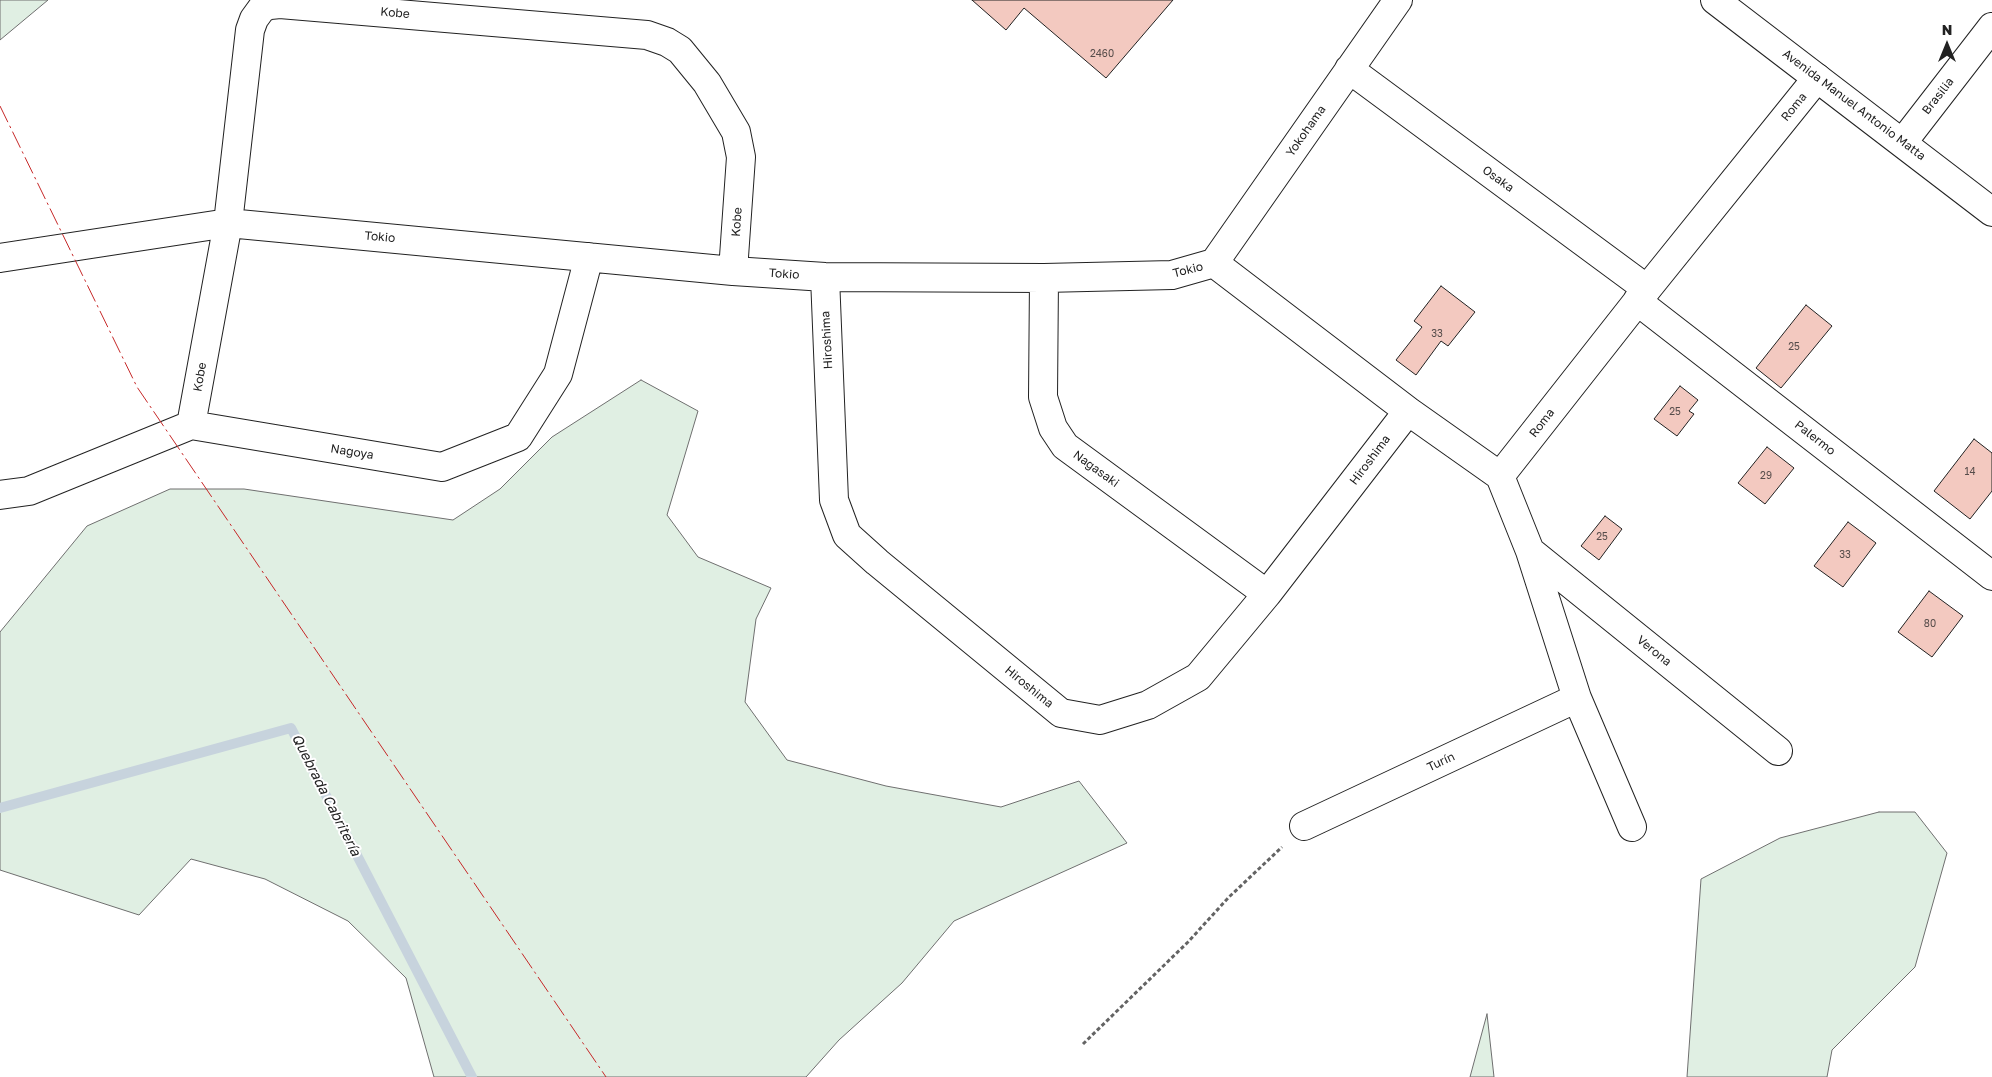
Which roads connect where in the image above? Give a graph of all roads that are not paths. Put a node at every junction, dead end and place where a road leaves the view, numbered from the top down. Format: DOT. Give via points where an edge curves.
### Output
graph roads {
  1 [pos="1398,0"];
  2 [pos="1715,0"];
  3 [pos="1992,27"];
  4 [pos="1349,69"];
  5 [pos="1818,78"];
  6 [pos="1903,142"];
  7 [pos="1992,212"];
  8 [pos="228,223"];
  9 [pos="589,257"];
  10 [pos="0,258"];
  11 [pos="1214,263"];
  12 [pos="733,271"];
  13 [pos="825,277"];
  14 [pos="1044,278"];
  15 [pos="1642,295"];
  16 [pos="1408,410"];
  17 [pos="191,425"];
  18 [pos="1500,476"];
  19 [pos="0,495"];
  20 [pos="1530,551"];
  21 [pos="1992,576"];
  22 [pos="1267,594"];
  23 [pos="1578,698"];
  24 [pos="1778,751"];
  25 [pos="1304,826"];
  26 [pos="1632,827"];
  1 -- 4 [label="street, Yokohama"];
  2 -- 5 [label="street, Avenida Manuel Antonio Matta"];
  3 -- 6 [label="street, Brasilia"];
  4 -- 11 [label="street, Yokohama"];
  4 -- 15 [label="street, Osaka"];
  5 -- 6 [label="street, Avenida Manuel Antonio Matta"];
  5 -- 15 [label="street, Roma"];
  6 -- 7 [label="street, Avenida Manuel Antonio Matta"];
  8 -- 9 [label="street, Tokio"];
  8 -- 10 [label="street, Tokio"];
  8 -- 12 [label="street, Kobe" via="250,30 262,8 280,4 647,35 680,50 707,83 736,132 741,157"];
  8 -- 17 [label="street, Kobe"];
  9 -- 12 [label="street, Tokio"];
  9 -- 17 [label="street, Nagoya" via="558,374 518,437 442,467"];
  11 -- 14 [label="street, Tokio" via="1172,275"];
  11 -- 16 [label="street, Tokio"];
  12 -- 13 [label="street, Tokio"];
  13 -- 14 [label="street, Tokio"];
  13 -- 22 [label="street, Hiroshima" via="834,500 847,535 1061,714 1100,720 1148,705 1198,677"];
  14 -- 22 [label="street, Nagasaki" via="1043,397 1053,428 1065,446"];
  15 -- 18 [label="street, Roma"];
  15 -- 21 [label="street, Palermo"];
  16 -- 18 [label="street, Tokio"];
  16 -- 22 [label="street, Hiroshima"];
  17 -- 19 [label="street" via="29,491"];
  18 -- 20 [label="street"];
  20 -- 23 [label="street"];
  20 -- 24 [label="street, Verona"];
  23 -- 25 [label="street, Turín"];
  23 -- 26 [label="street"];
}
